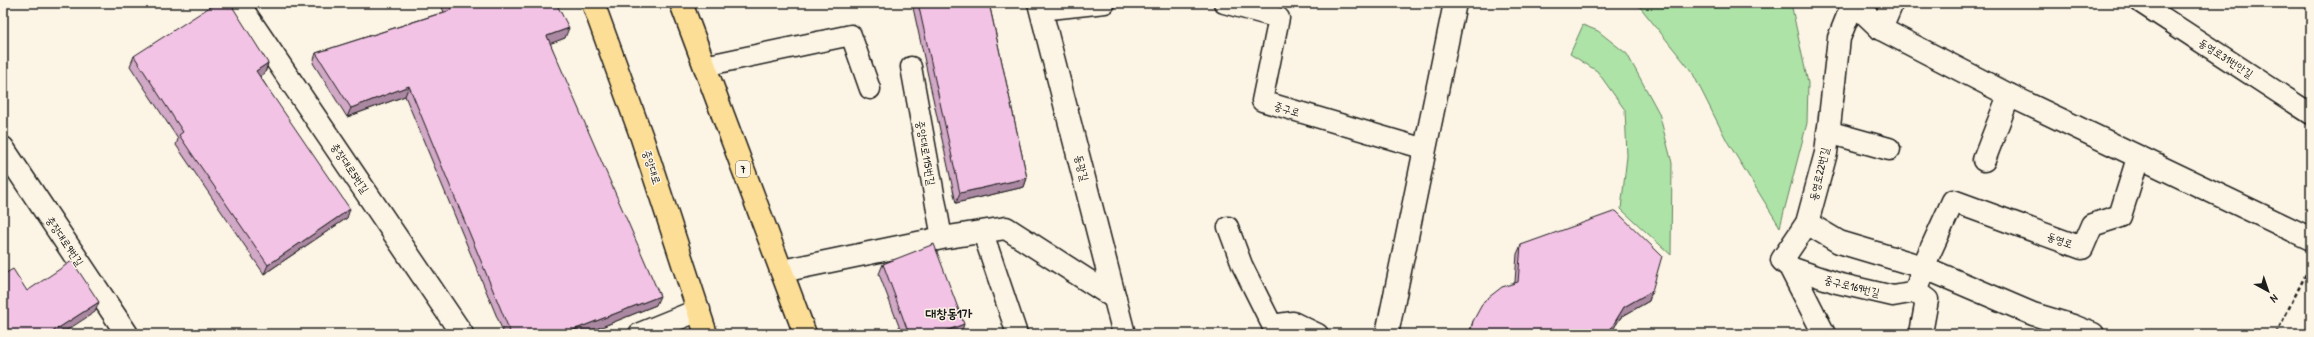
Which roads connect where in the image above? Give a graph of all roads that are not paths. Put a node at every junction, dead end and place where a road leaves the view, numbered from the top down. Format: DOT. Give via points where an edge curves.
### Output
graph roads {
  1 [pos="238,3"];
  2 [pos="593,3"];
  3 [pos="681,3"];
  4 [pos="1105,3"];
  5 [pos="1224,3"];
  6 [pos="1455,3"];
  7 [pos="1854,3"];
  8 [pos="1892,3"];
  9 [pos="2141,3"];
  10 [pos="1040,7"];
  11 [pos="1881,29"];
  12 [pos="704,66"];
  13 [pos="911,68"];
  14 [pos="870,89"];
  15 [pos="2009,95"];
  16 [pos="2311,114"];
  17 [pos="1828,132"];
  18 [pos="3,148"];
  19 [pos="1425,149"];
  20 [pos="1889,149"];
  21 [pos="2138,158"];
  22 [pos="1984,160"];
  23 [pos="1807,223"];
  24 [pos="1228,227"];
  25 [pos="983,233"];
  26 [pos="942,238"];
  27 [pos="2311,239"];
  28 [pos="1790,267"];
  29 [pos="1923,267"];
  30 [pos="782,271"];
  31 [pos="1916,292"];
  32 [pos="1115,298"];
  33 [pos="699,310"];
  34 [pos="1921,333"];
  35 [pos="127,334"];
  36 [pos="462,334"];
  37 [pos="640,334"];
  38 [pos="706,334"];
  39 [pos="805,334"];
  40 [pos="1017,334"];
  41 [pos="1124,334"];
  42 [pos="1318,334"];
  43 [pos="1387,334"];
  44 [pos="1824,334"];
  45 [pos="2092,334"];
  1 -- 36 [label="street, 충장대로5번길"];
  2 -- 33 [label="main road, 중앙대로" via="642,138"];
  3 -- 12 [label="main road, 7"];
  4 -- 10 [label="lane"];
  5 -- 19 [label="lane, 중구로" via="1279,18 1262,101"];
  6 -- 19 [label="street"];
  7 -- 11 [label="street"];
  7 -- 17 [label="street, 동영로22번길" via="1839,38"];
  8 -- 11 [label="street"];
  9 -- 16 [label="lane, 동영로31번안길"];
  10 -- 32 [label="street, 동광길"];
  11 -- 15 [label="street"];
  12 -- 14 [label="lane" via="851,35"];
  12 -- 30 [label="main road, 7"];
  13 -- 26 [label="lane, 중앙대로115번길"];
  15 -- 21 [label="street"];
  15 -- 22 [label="street"];
  17 -- 20 [label="street"];
  17 -- 23 [label="street, 동영로22번길" via="1826,153"];
  18 -- 35 [label="street, 충장대로9번길"];
  19 -- 43 [label="street"];
  21 -- 27 [label="street"];
  21 -- 29 [label="street, 동영로" via="2120,216 2092,225 2082,248 1954,200"];
  23 -- 28 [label="street" via="1782,260"];
  23 -- 29 [label="street" via="1839,242"];
  24 -- 42 [label="lane" via="1242,265 1272,325 1293,322"];
  25 -- 26 [label="street"];
  25 -- 32 [label="street" via="1006,228"];
  25 -- 40 [label="lane"];
  26 -- 30 [label="street"];
  28 -- 31 [label="lane, 중구로169번길" via="1837,283 1893,296"];
  28 -- 44 [label="street"];
  29 -- 31 [label="street"];
  29 -- 45 [label="street" via="2033,314"];
  30 -- 39 [label="main road, 7"];
  31 -- 34 [label="street" via="1927,300"];
  32 -- 41 [label="street, 동광길"];
  33 -- 37 [label="street"];
  33 -- 38 [label="main road, 중앙대로"];
}
